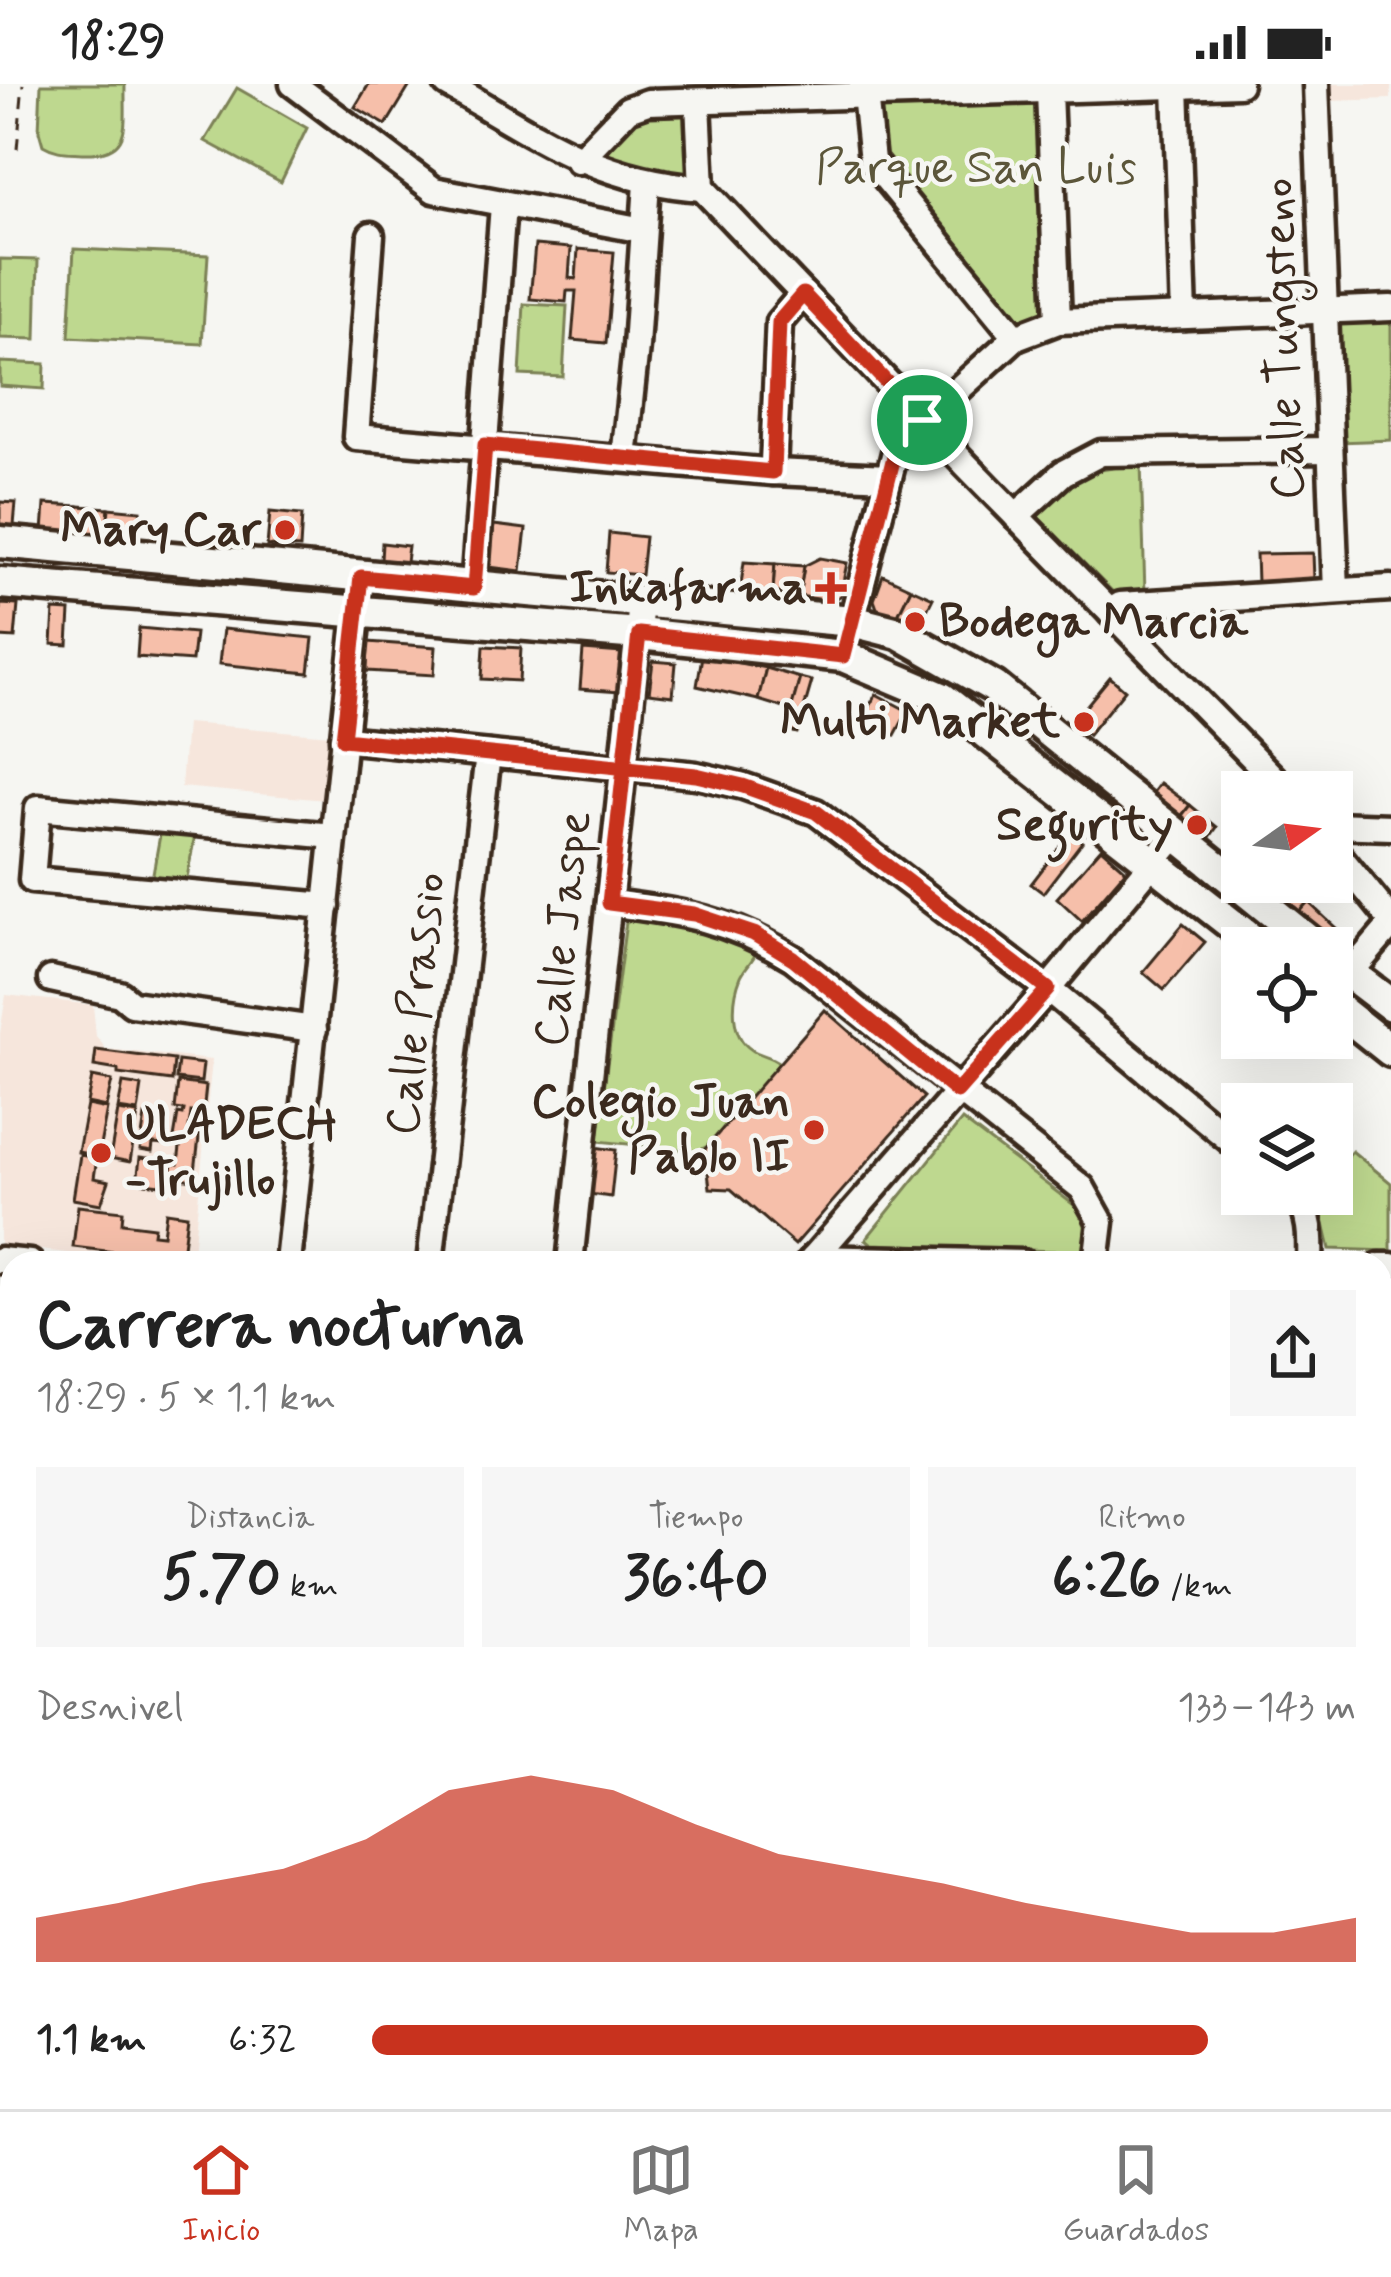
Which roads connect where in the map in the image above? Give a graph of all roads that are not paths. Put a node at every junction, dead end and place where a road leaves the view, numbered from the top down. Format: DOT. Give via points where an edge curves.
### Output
graph roads {
  1 [pos="293,84"];
  2 [pos="447,84"];
  3 [pos="1239,84"];
  4 [pos="1316,84"];
  5 [pos="1176,86"];
  6 [pos="864,90"];
  7 [pos="1049,91"];
  8 [pos="698,102"];
  9 [pos="578,161"];
  10 [pos="647,183"];
  11 [pos="702,188"];
  12 [pos="502,205"];
  13 [pos="643,230"];
  14 [pos="370,235"];
  15 [pos="803,294"];
  16 [pos="1391,308"];
  17 [pos="1325,310"];
  18 [pos="1184,316"];
  19 [pos="1058,320"];
  20 [pos="1016,337"];
  21 [pos="922,420"];
  22 [pos="485,445"];
  23 [pos="1330,450"];
  24 [pos="624,458"];
  25 [pos="773,472"];
  26 [pos="889,477"];
  27 [pos="1016,516"];
  28 [pos="0,542"];
  29 [pos="361,577"];
  30 [pos="0,583"];
  31 [pos="474,588"];
  32 [pos="1391,588"];
  33 [pos="1336,592"];
  34 [pos="357,611"];
  35 [pos="1111,613"];
  36 [pos="640,619"];
  37 [pos="852,621"];
  38 [pos="843,656"];
  39 [pos="343,739"];
  40 [pos="488,754"];
  41 [pos="624,768"];
  42 [pos="1266,771"];
  43 [pos="1353,826"];
  44 [pos="1391,827"];
  45 [pos="333,836"];
  46 [pos="1174,836"];
  47 [pos="1152,860"];
  48 [pos="1353,874"];
  49 [pos="609,903"];
  50 [pos="327,906"];
  51 [pos="1391,923"];
  52 [pos="1236,927"];
  53 [pos="1290,927"];
  54 [pos="1353,956"];
  55 [pos="1353,976"];
  56 [pos="51,979"];
  57 [pos="1048,989"];
  58 [pos="1391,1005"];
  59 [pos="1353,1021"];
  60 [pos="314,1029"];
  61 [pos="1391,1052"];
  62 [pos="957,1092"];
  63 [pos="1221,1133"];
  64 [pos="1306,1215"];
  65 [pos="289,1251"];
  66 [pos="431,1251"];
  67 [pos="570,1251"];
  68 [pos="820,1251"];
  69 [pos="1097,1251"];
  70 [pos="1311,1251"];
  1 -- 12 [label="street" via="434,190"];
  2 -- 9 [label="street"];
  3 -- 5 [label="street"];
  4 -- 17 [label="street, Calle Tungsteno"];
  5 -- 7 [label="street"];
  5 -- 18 [label="street"];
  6 -- 7 [label="street"];
  6 -- 8 [label="street"];
  6 -- 20 [label="street" via="872,161"];
  7 -- 19 [label="street"];
  8 -- 9 [label="street" via="636,104"];
  8 -- 11 [label="street"];
  9 -- 10 [label="street"];
  10 -- 11 [label="street"];
  10 -- 13 [label="street"];
  11 -- 15 [label="street"];
  12 -- 13 [label="street"];
  12 -- 22 [label="street"];
  13 -- 24 [label="street"];
  14 -- 22 [label="street" via="356,436"];
  15 -- 21 [label="street"];
  15 -- 25 [label="street" via="779,322"];
  16 -- 17 [label="street"];
  17 -- 18 [label="street"];
  17 -- 23 [label="street, Calle Tungsteno"];
  18 -- 19 [label="street"];
  19 -- 20 [label="street"];
  20 -- 21 [label="street"];
  21 -- 26 [label="street" via="897,445"];
  21 -- 27 [label="street"];
  22 -- 24 [label="street"];
  22 -- 31 [label="street"];
  23 -- 27 [label="street" via="1101,453 1063,473"];
  23 -- 33 [label="street, Calle Tungsteno"];
  24 -- 25 [label="street"];
  25 -- 26 [label="street"];
  26 -- 37 [label="street"];
  27 -- 35 [label="street"];
  28 -- 29 [label="main road"];
  29 -- 31 [label="main road"];
  29 -- 34 [label="street"];
  30 -- 34 [label="main road"];
  31 -- 36 [label="main road"];
  32 -- 33 [label="street"];
  33 -- 35 [label="street" via="1120,605"];
  34 -- 36 [label="main road"];
  34 -- 39 [label="street"];
  35 -- 42 [label="street"];
  36 -- 37 [label="main road"];
  36 -- 38 [label="main road"];
  36 -- 41 [label="street, Calle Jaspe"];
  37 -- 38 [label="street"];
  37 -- 46 [label="main road" via="899,633 994,687"];
  38 -- 47 [label="main road" via="942,698"];
  39 -- 40 [label="street"];
  39 -- 45 [label="street"];
  40 -- 41 [label="street"];
  40 -- 66 [label="street, Calle Prassio"];
  41 -- 49 [label="street, Calle Jaspe"];
  41 -- 57 [label="street" via="696,775 816,812"];
  43 -- 44 [label="street"];
  45 -- 50 [label="street"];
  45 -- 50 [label="street" via="38,808 32,880"];
  46 -- 47 [label="street"];
  46 -- 53 [label="main road"];
  47 -- 52 [label="main road"];
  47 -- 57 [label="street"];
  48 -- 51 [label="street"];
  49 -- 62 [label="street" via="694,914 754,934"];
  49 -- 67 [label="street, Calle Jaspe"];
  50 -- 60 [label="street"];
  51 -- 54 [label="street"];
  55 -- 58 [label="main road"];
  56 -- 60 [label="street" via="120,994 132,1004"];
  57 -- 62 [label="street"];
  57 -- 63 [label="street"];
  59 -- 61 [label="main road"];
  60 -- 65 [label="street"];
  62 -- 68 [label="street"];
  62 -- 69 [label="street" via="1082,1188 1101,1222"];
  64 -- 70 [label="street"];
}
